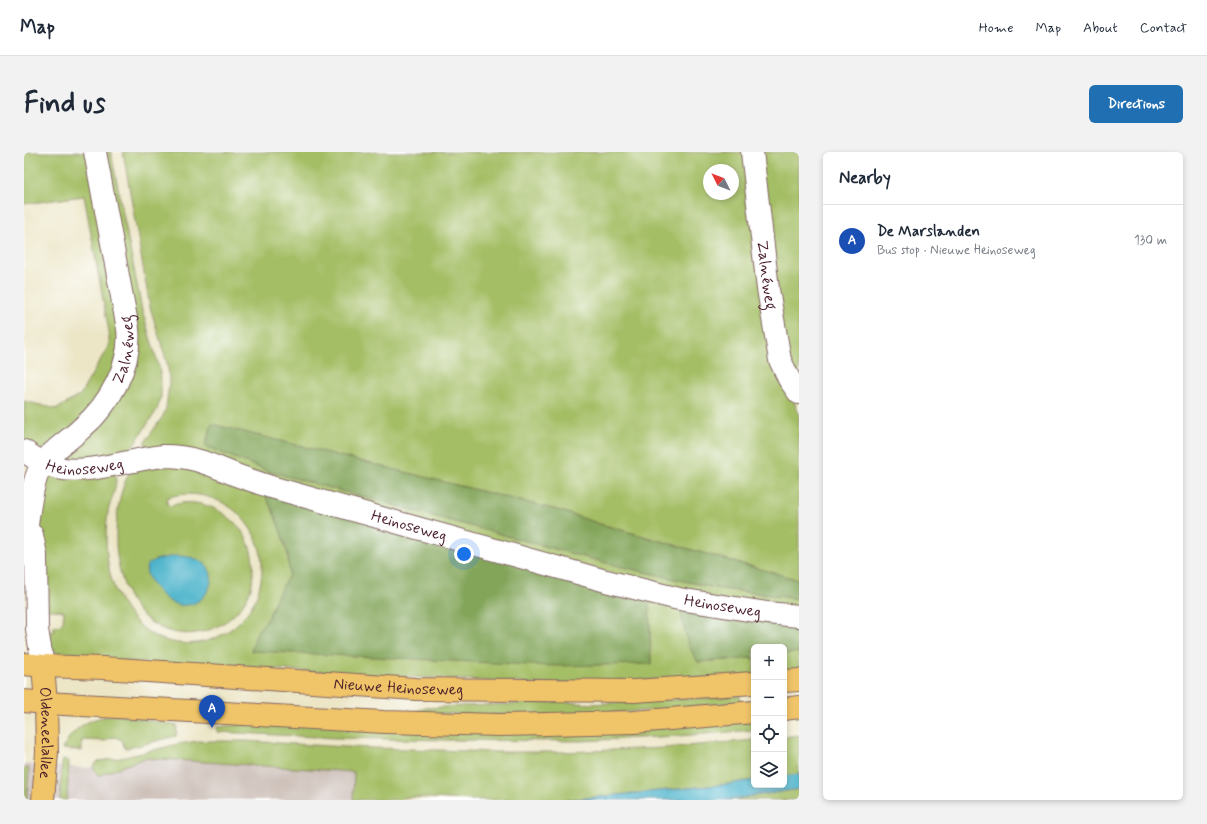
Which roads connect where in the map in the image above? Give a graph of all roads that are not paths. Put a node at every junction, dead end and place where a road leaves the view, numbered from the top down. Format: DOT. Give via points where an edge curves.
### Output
graph roads {
  1 [pos="95,152"];
  2 [pos="752,152"];
  3 [pos="799,393"];
  4 [pos="24,451"];
  5 [pos="43,463"];
  6 [pos="28,518"];
  7 [pos="24,555"];
  8 [pos="799,616"];
  9 [pos="34,665"];
  10 [pos="799,680"];
  11 [pos="787,681"];
  12 [pos="751,684"];
  13 [pos="24,701"];
  14 [pos="46,703"];
  15 [pos="799,707"];
  16 [pos="787,709"];
  17 [pos="751,712"];
  18 [pos="43,800"];
  1 -- 5 [label="street, Zalnéweg" via="128,329 127,352 116,384 101,409"];
  2 -- 3 [label="street, Zalnéweg" via="768,289 780,355 783,369"];
  4 -- 5 [label="street, Heinoseweg"];
  5 -- 6 [label="street, Zalnéweg" via="34,488"];
  5 -- 8 [label="street, Heinoseweg" via="55,468 78,469 152,457 187,458 213,464 271,487 606,581 679,599"];
  6 -- 7 [label="street, Zalnéweg"];
  6 -- 9 [label="street, Zalnéweg" via="36,555 37,629"];
  9 -- 12 [label="main road, Nieuwe Heinoseweg" via="456,691 634,691"];
  9 -- 14 [label="main road, Oldeneelallee"];
  10 -- 11 [label="main road"];
  13 -- 14 [label="main road"];
  14 -- 17 [label="main road" via="384,722 500,725 634,722"];
  14 -- 18 [label="main road, Oldeneelallee" via="47,752"];
  15 -- 16 [label="main road"];
}
